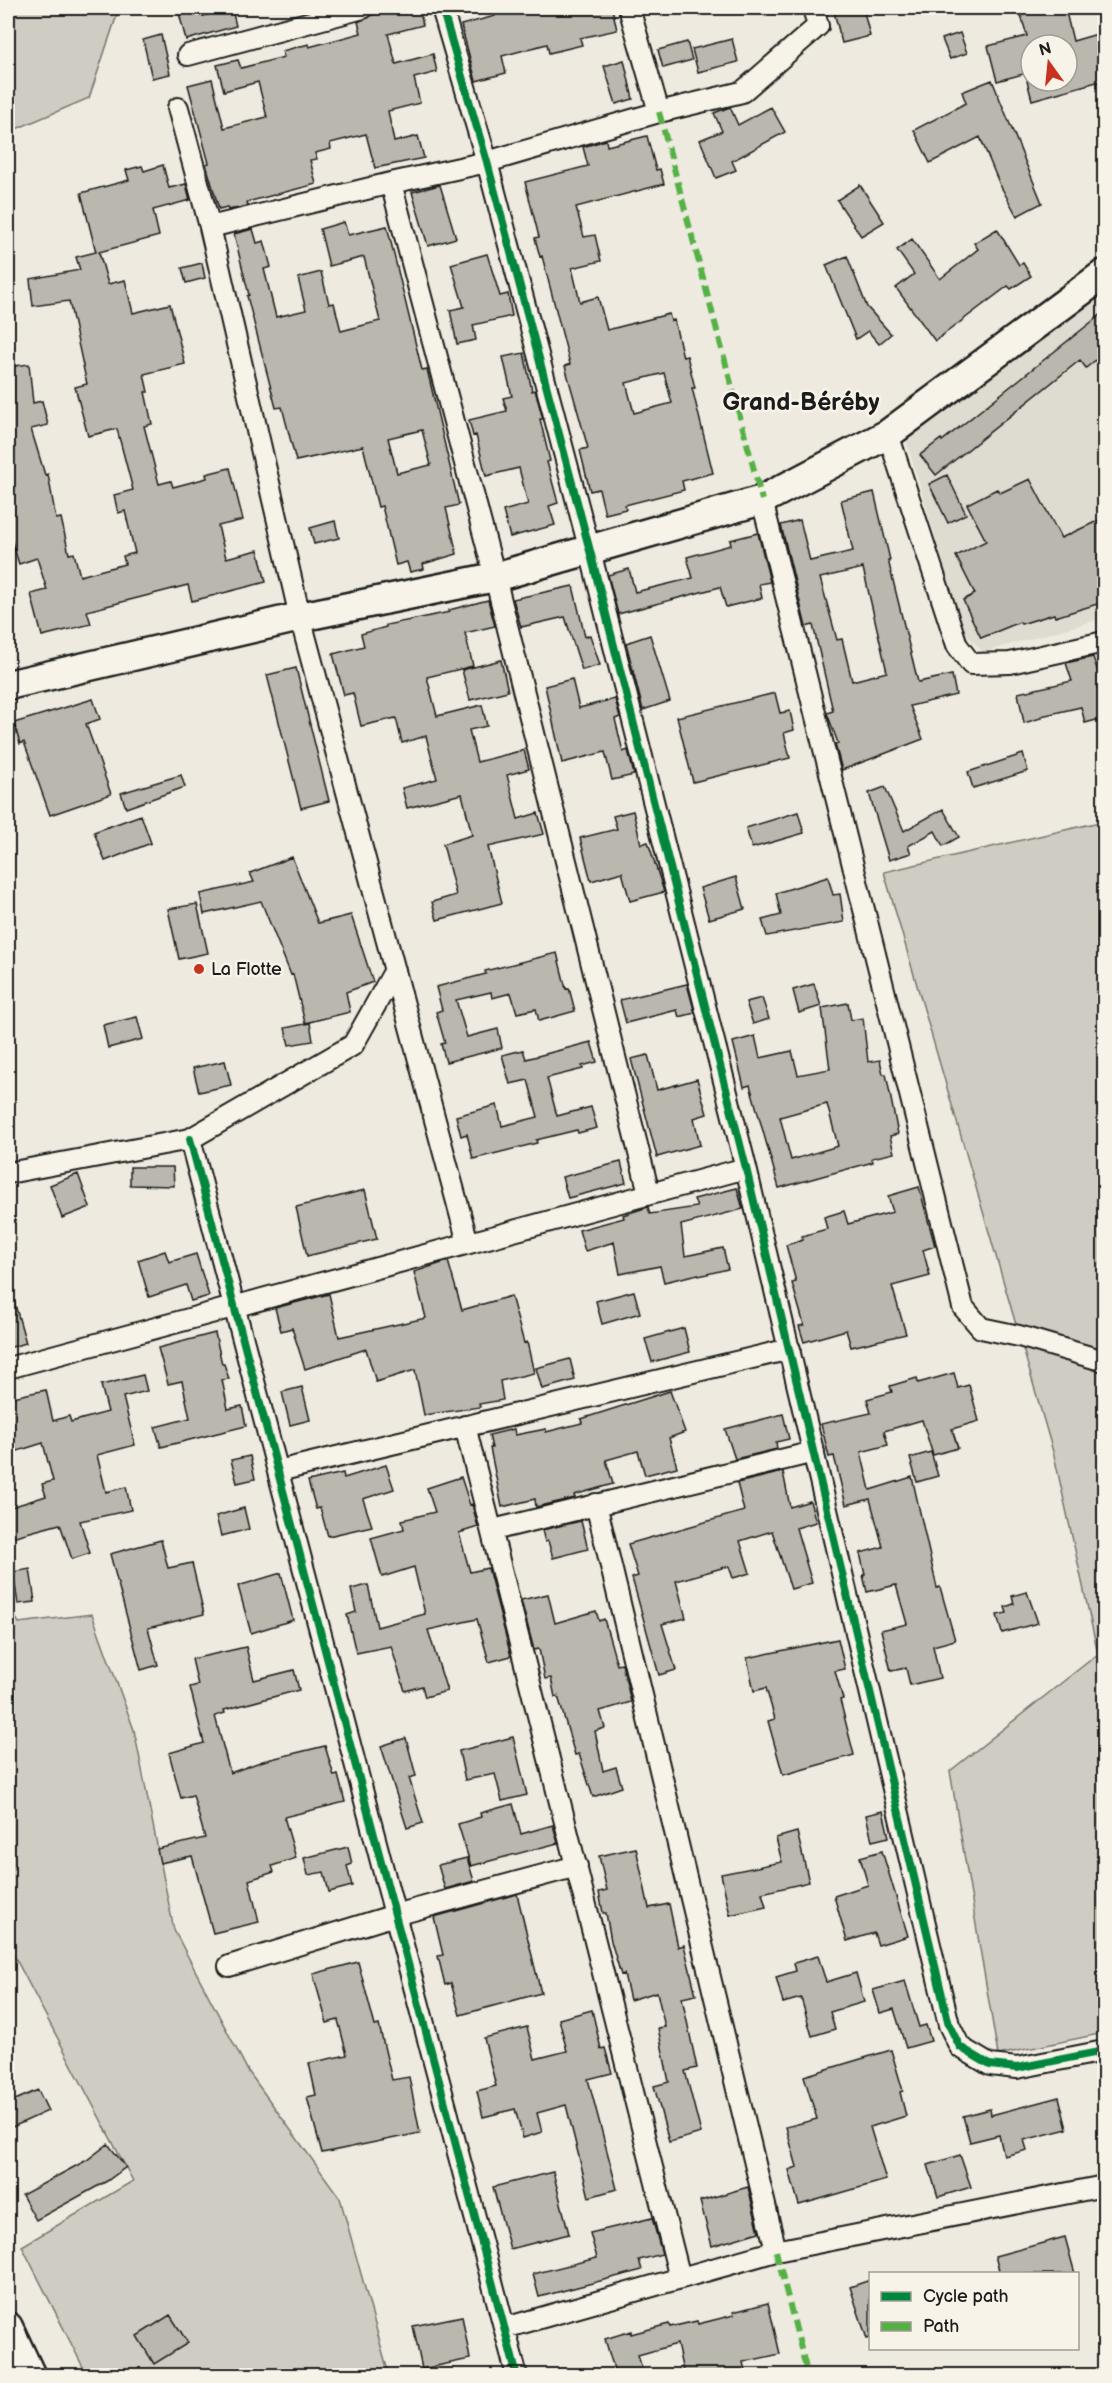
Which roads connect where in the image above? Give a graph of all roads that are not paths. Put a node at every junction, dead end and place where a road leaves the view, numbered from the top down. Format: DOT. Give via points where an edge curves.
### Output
graph roads {
  1 [pos="363,8"];
  2 [pos="442,8"];
  3 [pos="629,8"];
  4 [pos="813,8"];
  5 [pos="188,55"];
  6 [pos="178,108"];
  7 [pos="659,112"];
  8 [pos="487,162"];
  9 [pos="391,183"];
  10 [pos="210,227"];
  11 [pos="1104,274"];
  12 [pos="888,434"];
  13 [pos="762,500"];
  14 [pos="590,551"];
  15 [pos="495,577"];
  16 [pos="300,617"];
  17 [pos="1104,642"];
  18 [pos="8,686"];
  19 [pos="395,970"];
  20 [pos="190,1139"];
  21 [pos="746,1168"];
  22 [pos="8,1173"];
  23 [pos="649,1193"];
  24 [pos="468,1243"];
  25 [pos="234,1307"];
  26 [pos="790,1349"];
  27 [pos="1104,1361"];
  28 [pos="8,1368"];
  29 [pos="465,1426"];
  30 [pos="814,1452"];
  31 [pos="278,1471"];
  32 [pos="596,1504"];
  33 [pos="493,1530"];
  34 [pos="577,1866"];
  35 [pos="395,1915"];
  36 [pos="229,1966"];
  37 [pos="1104,2051"];
  38 [pos="1104,2186"];
  39 [pos="776,2251"];
  40 [pos="680,2278"];
  41 [pos="8,2327"];
  42 [pos="504,2328"];
  43 [pos="31,2376"];
  44 [pos="517,2376"];
  1 -- 5 [label="street"];
  2 -- 8 [label="street"];
  3 -- 7 [label="street"];
  4 -- 7 [label="street" via="818,26 742,92"];
  6 -- 10 [label="street"];
  7 -- 8 [label="street"];
  8 -- 9 [label="street"];
  8 -- 14 [label="street"];
  9 -- 10 [label="street"];
  9 -- 15 [label="street"];
  10 -- 16 [label="street"];
  11 -- 12 [label="main road"];
  12 -- 13 [label="main road"];
  12 -- 17 [label="street" via="957,645 971,664 1010,663"];
  13 -- 14 [label="main road"];
  13 -- 27 [label="street" via="963,1307 981,1328"];
  14 -- 15 [label="main road"];
  14 -- 21 [label="street"];
  15 -- 16 [label="main road"];
  15 -- 23 [label="street"];
  16 -- 18 [label="main road"];
  16 -- 19 [label="street"];
  19 -- 20 [label="street" via="353,1045"];
  19 -- 24 [label="street"];
  20 -- 22 [label="street"];
  20 -- 25 [label="street"];
  21 -- 23 [label="street"];
  21 -- 26 [label="street"];
  23 -- 24 [label="street"];
  24 -- 25 [label="street"];
  25 -- 28 [label="street"];
  25 -- 31 [label="street"];
  26 -- 29 [label="street"];
  26 -- 30 [label="street"];
  29 -- 31 [label="street"];
  29 -- 33 [label="street"];
  30 -- 32 [label="street"];
  30 -- 37 [label="street" via="949,2025 960,2047 990,2065 1017,2068"];
  31 -- 35 [label="street"];
  32 -- 33 [label="street"];
  32 -- 39 [label="street"];
  33 -- 34 [label="street"];
  34 -- 35 [label="street"];
  34 -- 40 [label="street"];
  35 -- 36 [label="street"];
  35 -- 42 [label="street"];
  38 -- 39 [label="street"];
  39 -- 40 [label="street"];
  40 -- 42 [label="street"];
  41 -- 43 [label="main road"];
  42 -- 44 [label="street"];
}
